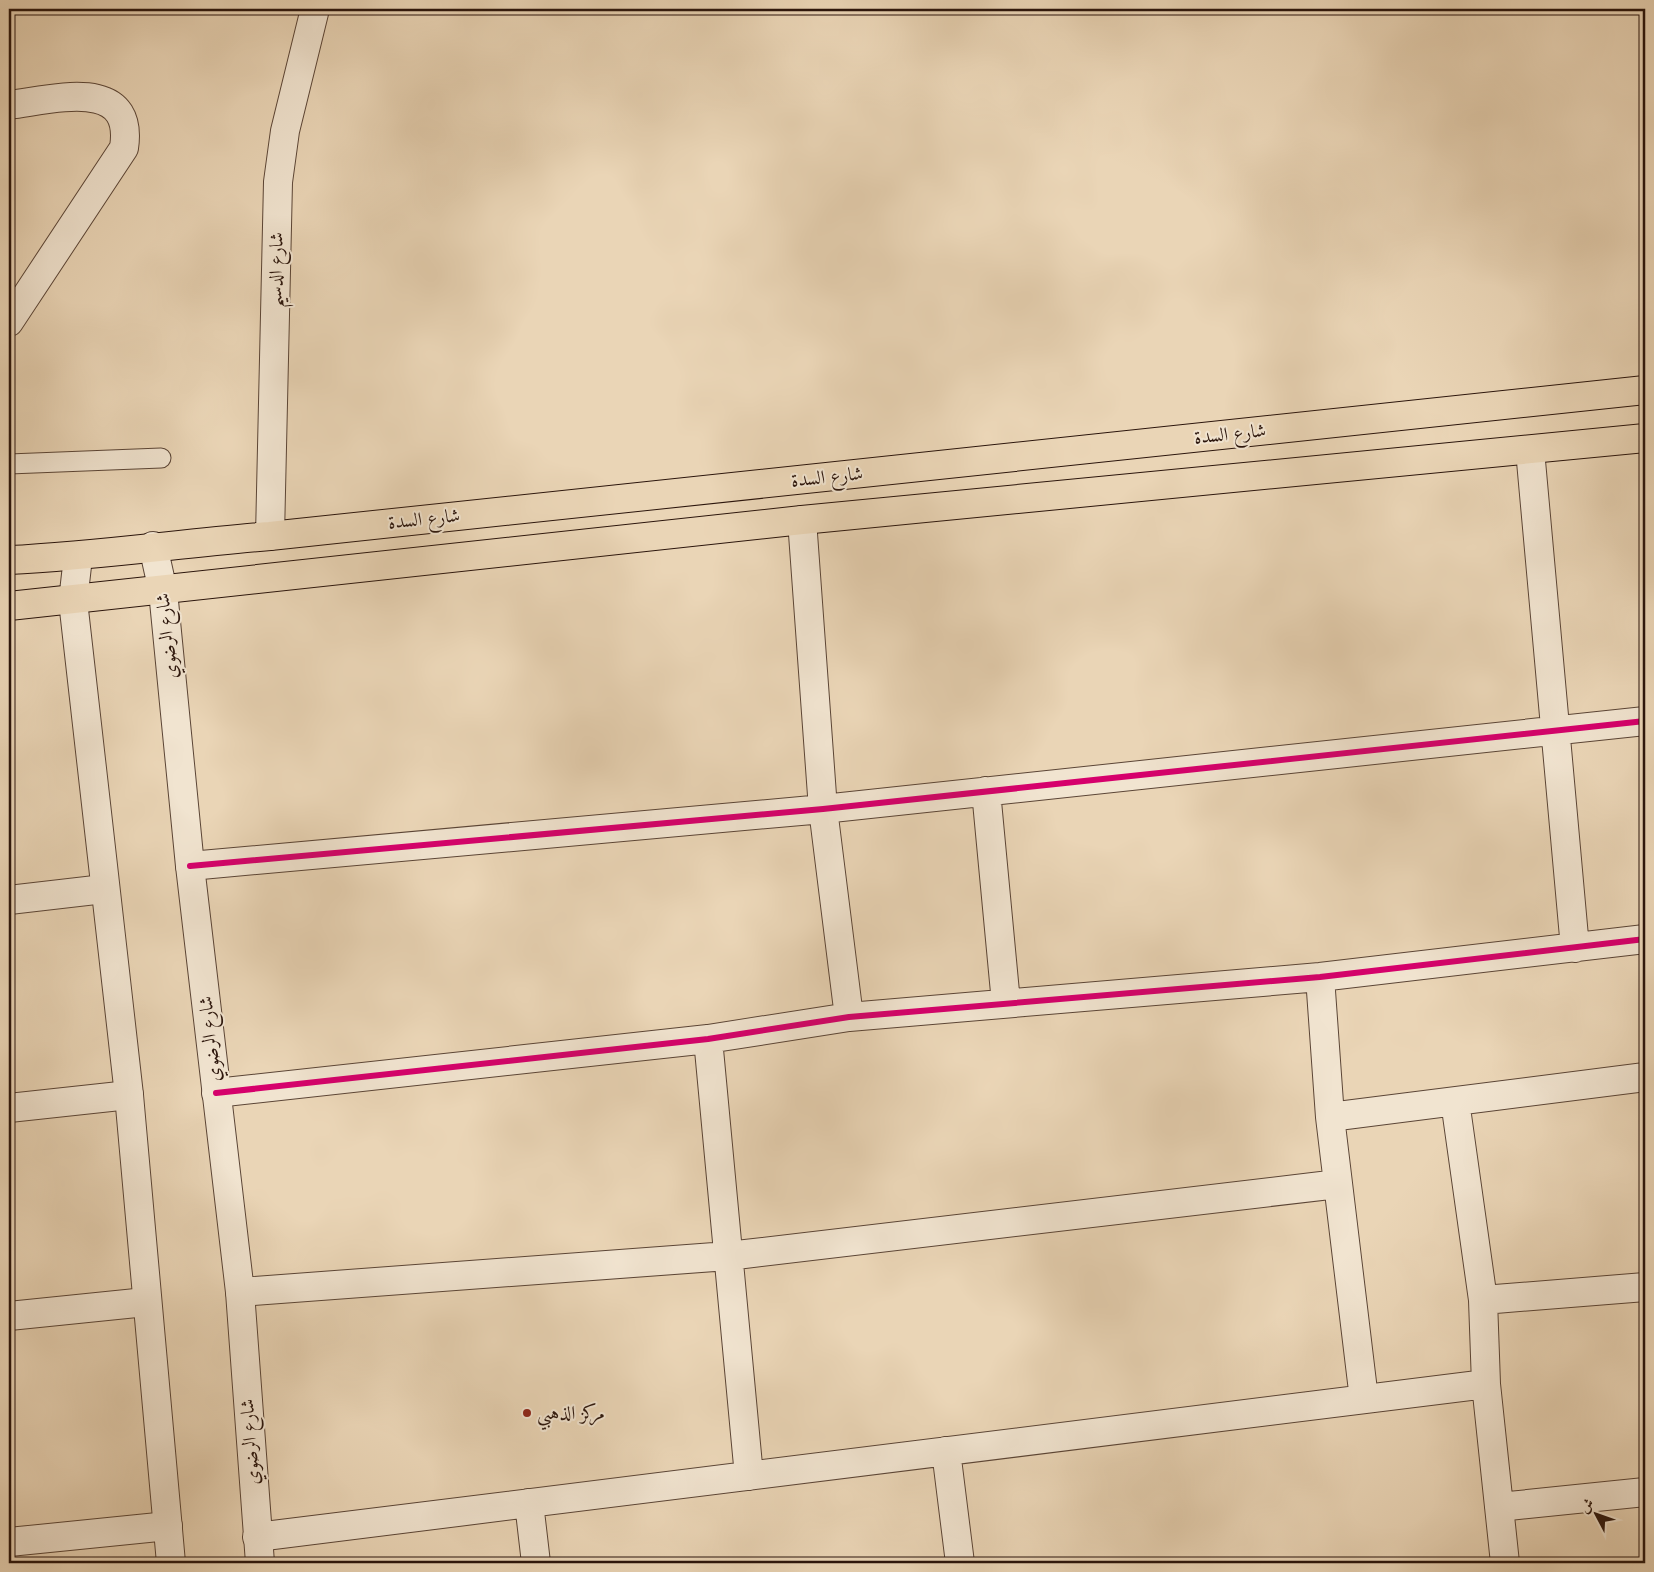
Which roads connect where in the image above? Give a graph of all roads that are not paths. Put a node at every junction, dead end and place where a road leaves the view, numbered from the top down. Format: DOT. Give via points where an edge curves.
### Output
graph roads {
  1 [pos="315,9"];
  2 [pos="9,105"];
  3 [pos="9,322"];
  4 [pos="1645,390"];
  5 [pos="1645,438"];
  6 [pos="1530,450"];
  7 [pos="161,458"];
  8 [pos="9,464"];
  9 [pos="802,520"];
  10 [pos="270,536"];
  11 [pos="153,546"];
  12 [pos="78,557"];
  13 [pos="9,560"];
  14 [pos="163,591"];
  15 [pos="73,601"];
  16 [pos="9,606"];
  17 [pos="1645,721"];
  18 [pos="1555,729"];
  19 [pos="986,791"];
  20 [pos="823,809"];
  21 [pos="190,866"];
  22 [pos="104,889"];
  23 [pos="9,900"];
  24 [pos="1645,939"];
  25 [pos="1575,948"];
  26 [pos="1320,977"];
  27 [pos="1006,1003"];
  28 [pos="849,1017"];
  29 [pos="708,1039"];
  30 [pos="1645,1077"];
  31 [pos="216,1093"];
  32 [pos="129,1095"];
  33 [pos="1455,1101"];
  34 [pos="9,1108"];
  35 [pos="1330,1117"];
  36 [pos="1338,1184"];
  37 [pos="728,1256"];
  38 [pos="1645,1287"];
  39 [pos="240,1292"];
  40 [pos="1483,1300"];
  41 [pos="146,1302"];
  42 [pos="9,1316"];
  43 [pos="1486,1384"];
  44 [pos="1364,1399"];
  45 [pos="946,1451"];
  46 [pos="749,1476"];
  47 [pos="1645,1492"];
  48 [pos="529,1503"];
  49 [pos="1499,1507"];
  50 [pos="168,1526"];
  51 [pos="9,1542"];
  52 [pos="258,1550"];
  53 [pos="171,1563"];
  54 [pos="536,1563"];
  55 [pos="960,1563"];
  56 [pos="1505,1563"];
  1 -- 10 [label="street, شارع الدسيم" via="285,131 278,182"];
  2 -- 3 [label="street" via="86,96 101,98 114,106 123,118 126,133 124,148"];
  4 -- 10 [label="main road, شارع السدة"];
  5 -- 6 [label="main road"];
  6 -- 9 [label="main road"];
  6 -- 18 [label="street"];
  7 -- 8 [label="lane"];
  9 -- 14 [label="main road"];
  9 -- 20 [label="street"];
  10 -- 11 [label="main road, شارع السدة"];
  11 -- 12 [label="main road, شارع السدة"];
  11 -- 14 [label="street, شارع الرضوي"];
  12 -- 13 [label="main road, شارع السدة"];
  12 -- 15 [label="street"];
  14 -- 15 [label="main road"];
  14 -- 21 [label="street, شارع الرضوي"];
  15 -- 16 [label="main road"];
  15 -- 22 [label="street"];
  17 -- 18 [label="street"];
  18 -- 19 [label="street"];
  18 -- 25 [label="street"];
  19 -- 20 [label="street"];
  19 -- 27 [label="street"];
  20 -- 21 [label="street"];
  20 -- 28 [label="street"];
  21 -- 31 [label="street, شارع الرضوي"];
  22 -- 23 [label="street"];
  22 -- 32 [label="street"];
  24 -- 25 [label="street"];
  25 -- 26 [label="street"];
  26 -- 27 [label="street"];
  26 -- 35 [label="street"];
  27 -- 28 [label="street"];
  28 -- 29 [label="street"];
  29 -- 31 [label="street"];
  29 -- 37 [label="street"];
  30 -- 33 [label="street"];
  31 -- 39 [label="street, شارع الرضوي"];
  32 -- 34 [label="street"];
  32 -- 41 [label="street"];
  33 -- 35 [label="street"];
  33 -- 40 [label="street"];
  35 -- 36 [label="street"];
  36 -- 37 [label="street"];
  36 -- 44 [label="street"];
  37 -- 39 [label="street"];
  37 -- 46 [label="street"];
  38 -- 40 [label="street"];
  39 -- 52 [label="street, شارع الرضوي"];
  40 -- 43 [label="street"];
  41 -- 42 [label="street"];
  41 -- 50 [label="street"];
  43 -- 44 [label="street"];
  43 -- 49 [label="street"];
  44 -- 45 [label="street"];
  45 -- 46 [label="street"];
  45 -- 55 [label="street"];
  46 -- 48 [label="street"];
  47 -- 49 [label="street"];
  48 -- 52 [label="street"];
  48 -- 54 [label="street"];
  49 -- 56 [label="street"];
  50 -- 51 [label="street"];
  50 -- 53 [label="street"];
}
